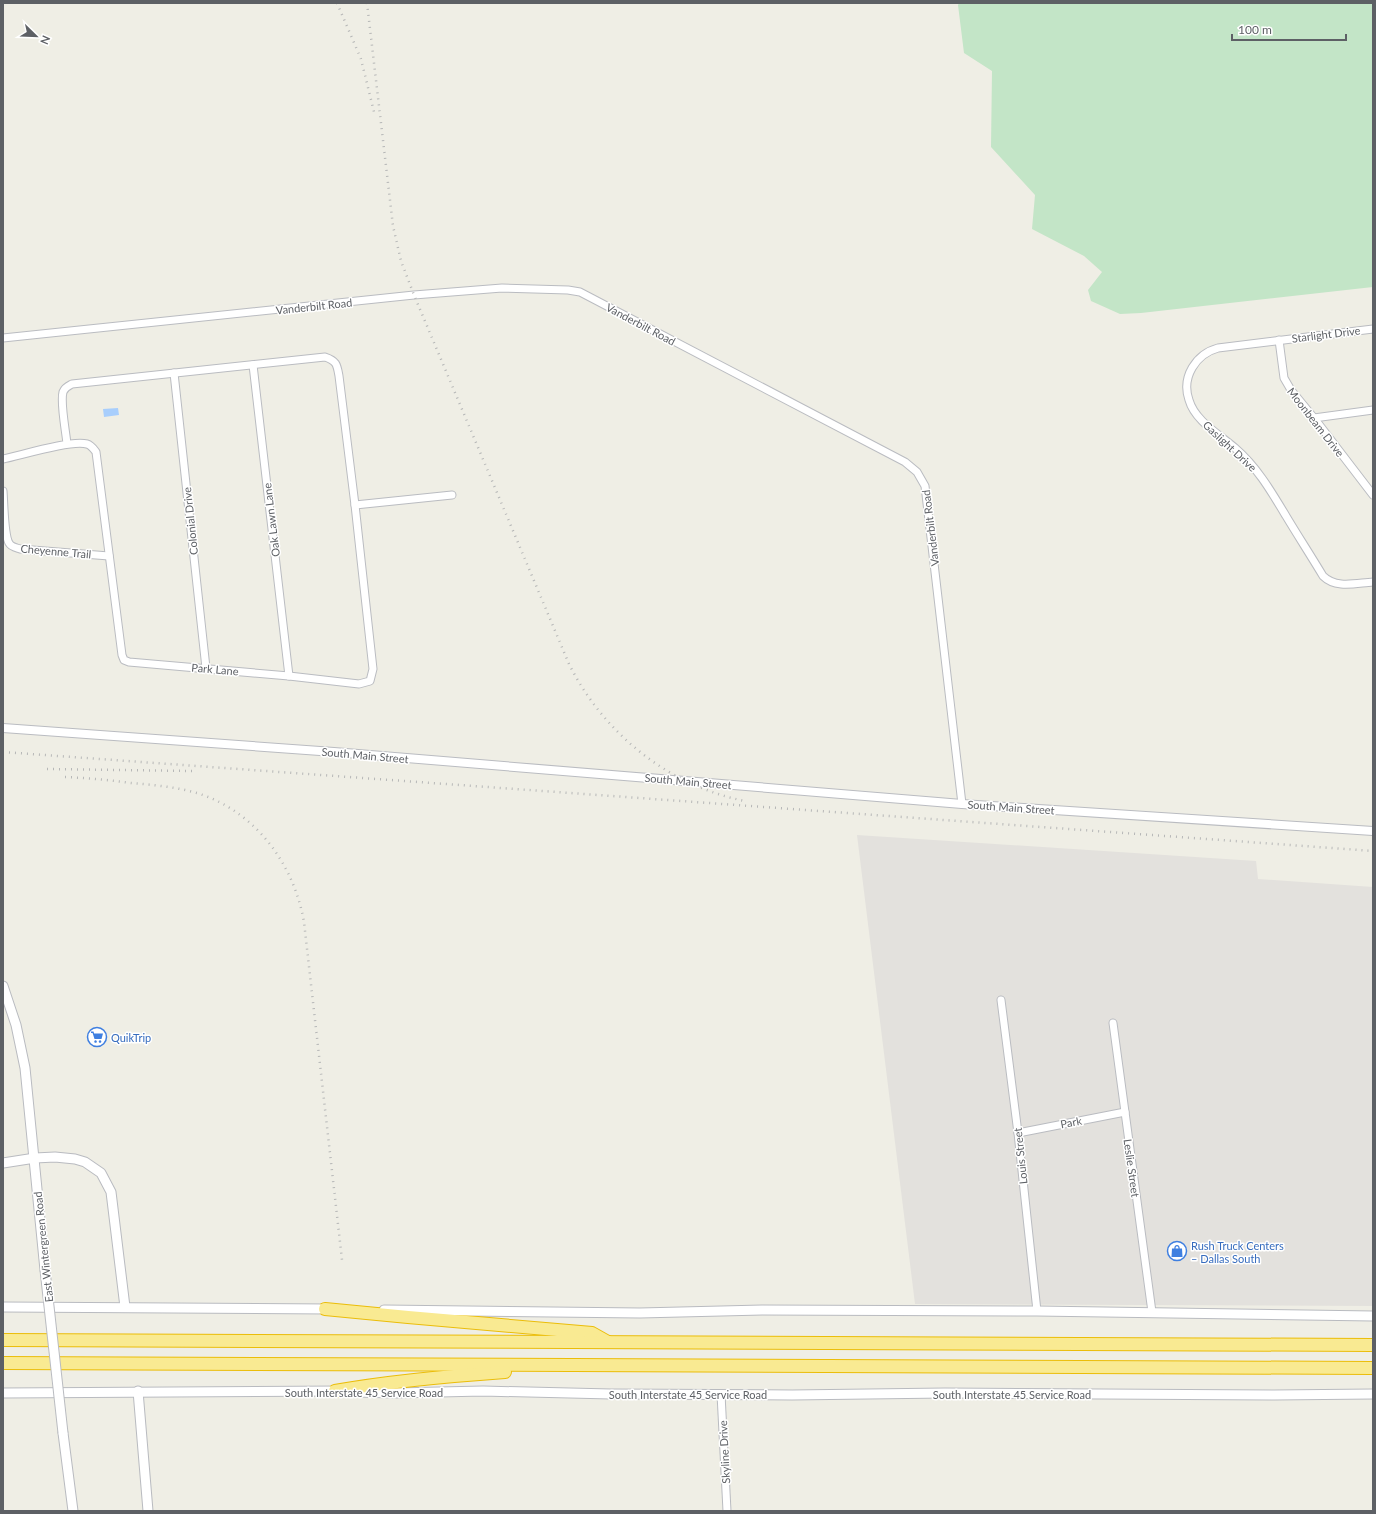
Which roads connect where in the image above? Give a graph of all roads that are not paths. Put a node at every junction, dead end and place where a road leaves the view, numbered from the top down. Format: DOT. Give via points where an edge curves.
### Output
graph roads {
  1 [pos="1373,329"];
  2 [pos="3,338"];
  3 [pos="1279,340"];
  4 [pos="253,365"];
  5 [pos="174,373"];
  6 [pos="1373,410"];
  7 [pos="1314,418"];
  8 [pos="67,444"];
  9 [pos="3,459"];
  10 [pos="3,491"];
  11 [pos="452,495"];
  12 [pos="1373,495"];
  13 [pos="355,505"];
  14 [pos="109,556"];
  15 [pos="1373,582"];
  16 [pos="206,668"];
  17 [pos="289,676"];
  18 [pos="3,728"];
  19 [pos="962,804"];
  20 [pos="1373,831"];
  21 [pos="3,986"];
  22 [pos="1001,1000"];
  23 [pos="1113,1023"];
  24 [pos="1125,1112"];
  25 [pos="1018,1132"];
  26 [pos="35,1158"];
  27 [pos="3,1163"];
  28 [pos="3,1307"];
  29 [pos="125,1307"];
  30 [pos="325,1309"];
  31 [pos="1037,1311"];
  32 [pos="1152,1312"];
  33 [pos="1373,1316"];
  34 [pos="3,1340"];
  35 [pos="608,1342"];
  36 [pos="1373,1345"];
  37 [pos="3,1363"];
  38 [pos="556,1365"];
  39 [pos="1373,1368"];
  40 [pos="138,1391"];
  41 [pos="335,1391"];
  42 [pos="3,1392"];
  43 [pos="720,1394"];
  44 [pos="1373,1394"];
  45 [pos="73,1511"];
  46 [pos="148,1511"];
  47 [pos="727,1511"];
  1 -- 3 [label="street, Starlight Drive"];
  2 -- 19 [label="street, Vanderbilt Road" via="414,295 502,288 580,292 906,462 917,472 925,486"];
  3 -- 7 [label="street, Moonbeam Drive" via="1284,378"];
  3 -- 15 [label="street, Gaslight Drive" via="1210,350 1195,364 1189,375 1186,389 1189,401 1202,420 1260,474 1327,580 1335,584"];
  4 -- 5 [label="street, Park Lane"];
  4 -- 13 [label="street, Park Lane" via="325,357 332,359 337,365"];
  4 -- 17 [label="street, Oak Lawn Lane"];
  5 -- 8 [label="street, Park Lane" via="80,382 66,387 63,402"];
  5 -- 16 [label="street, Colonial Drive"];
  6 -- 7 [label="street"];
  7 -- 12 [label="street, Moonbeam Drive"];
  8 -- 9 [label="street, Park Lane"];
  8 -- 14 [label="street, Park Lane" via="86,443 96,452"];
  10 -- 14 [label="street, Cheyenne Trail" via="6,530 9,543 14,547"];
  11 -- 13 [label="street"];
  13 -- 17 [label="street, Park Lane" via="372,676 370,681 359,684"];
  14 -- 16 [label="street, Park Lane" via="124,660"];
  16 -- 17 [label="street, Park Lane"];
  18 -- 19 [label="street, South Main Street" via="334,752"];
  19 -- 20 [label="street, South Main Street"];
  21 -- 26 [label="main road, East Wintergreen Road" via="16,1025 25,1068"];
  22 -- 25 [label="street, Louis Street"];
  23 -- 24 [label="street, Leslie Street"];
  24 -- 25 [label="street, Park"];
  24 -- 32 [label="street, Leslie Street"];
  25 -- 31 [label="street, Louis Street"];
  26 -- 27 [label="main road"];
  26 -- 29 [label="main road" via="75,1158 93,1167 105,1179 111,1192"];
  26 -- 45 [label="main road, East Wintergreen Road, bridge" via="45,1270"];
  28 -- 29 [label="main road"];
  29 -- 30 [label="main road"];
  30 -- 31 [label="main road" via="640,1313 762,1310"];
  30 -- 35 [label="highway" via="592,1332"];
  31 -- 32 [label="main road"];
  32 -- 33 [label="main road"];
  34 -- 35 [label="highway"];
  35 -- 36 [label="highway"];
  37 -- 38 [label="highway"];
  38 -- 39 [label="highway"];
  38 -- 41 [label="highway" via="523,1371 438,1376"];
  40 -- 41 [label="main road, South Interstate 45 Service Road"];
  40 -- 42 [label="main road, South Interstate 45 Service Road"];
  40 -- 46 [label="main road"];
  41 -- 43 [label="main road, South Interstate 45 Service Road"];
  43 -- 44 [label="main road, South Interstate 45 Service Road"];
  43 -- 47 [label="street, Skyline Drive"];
}
